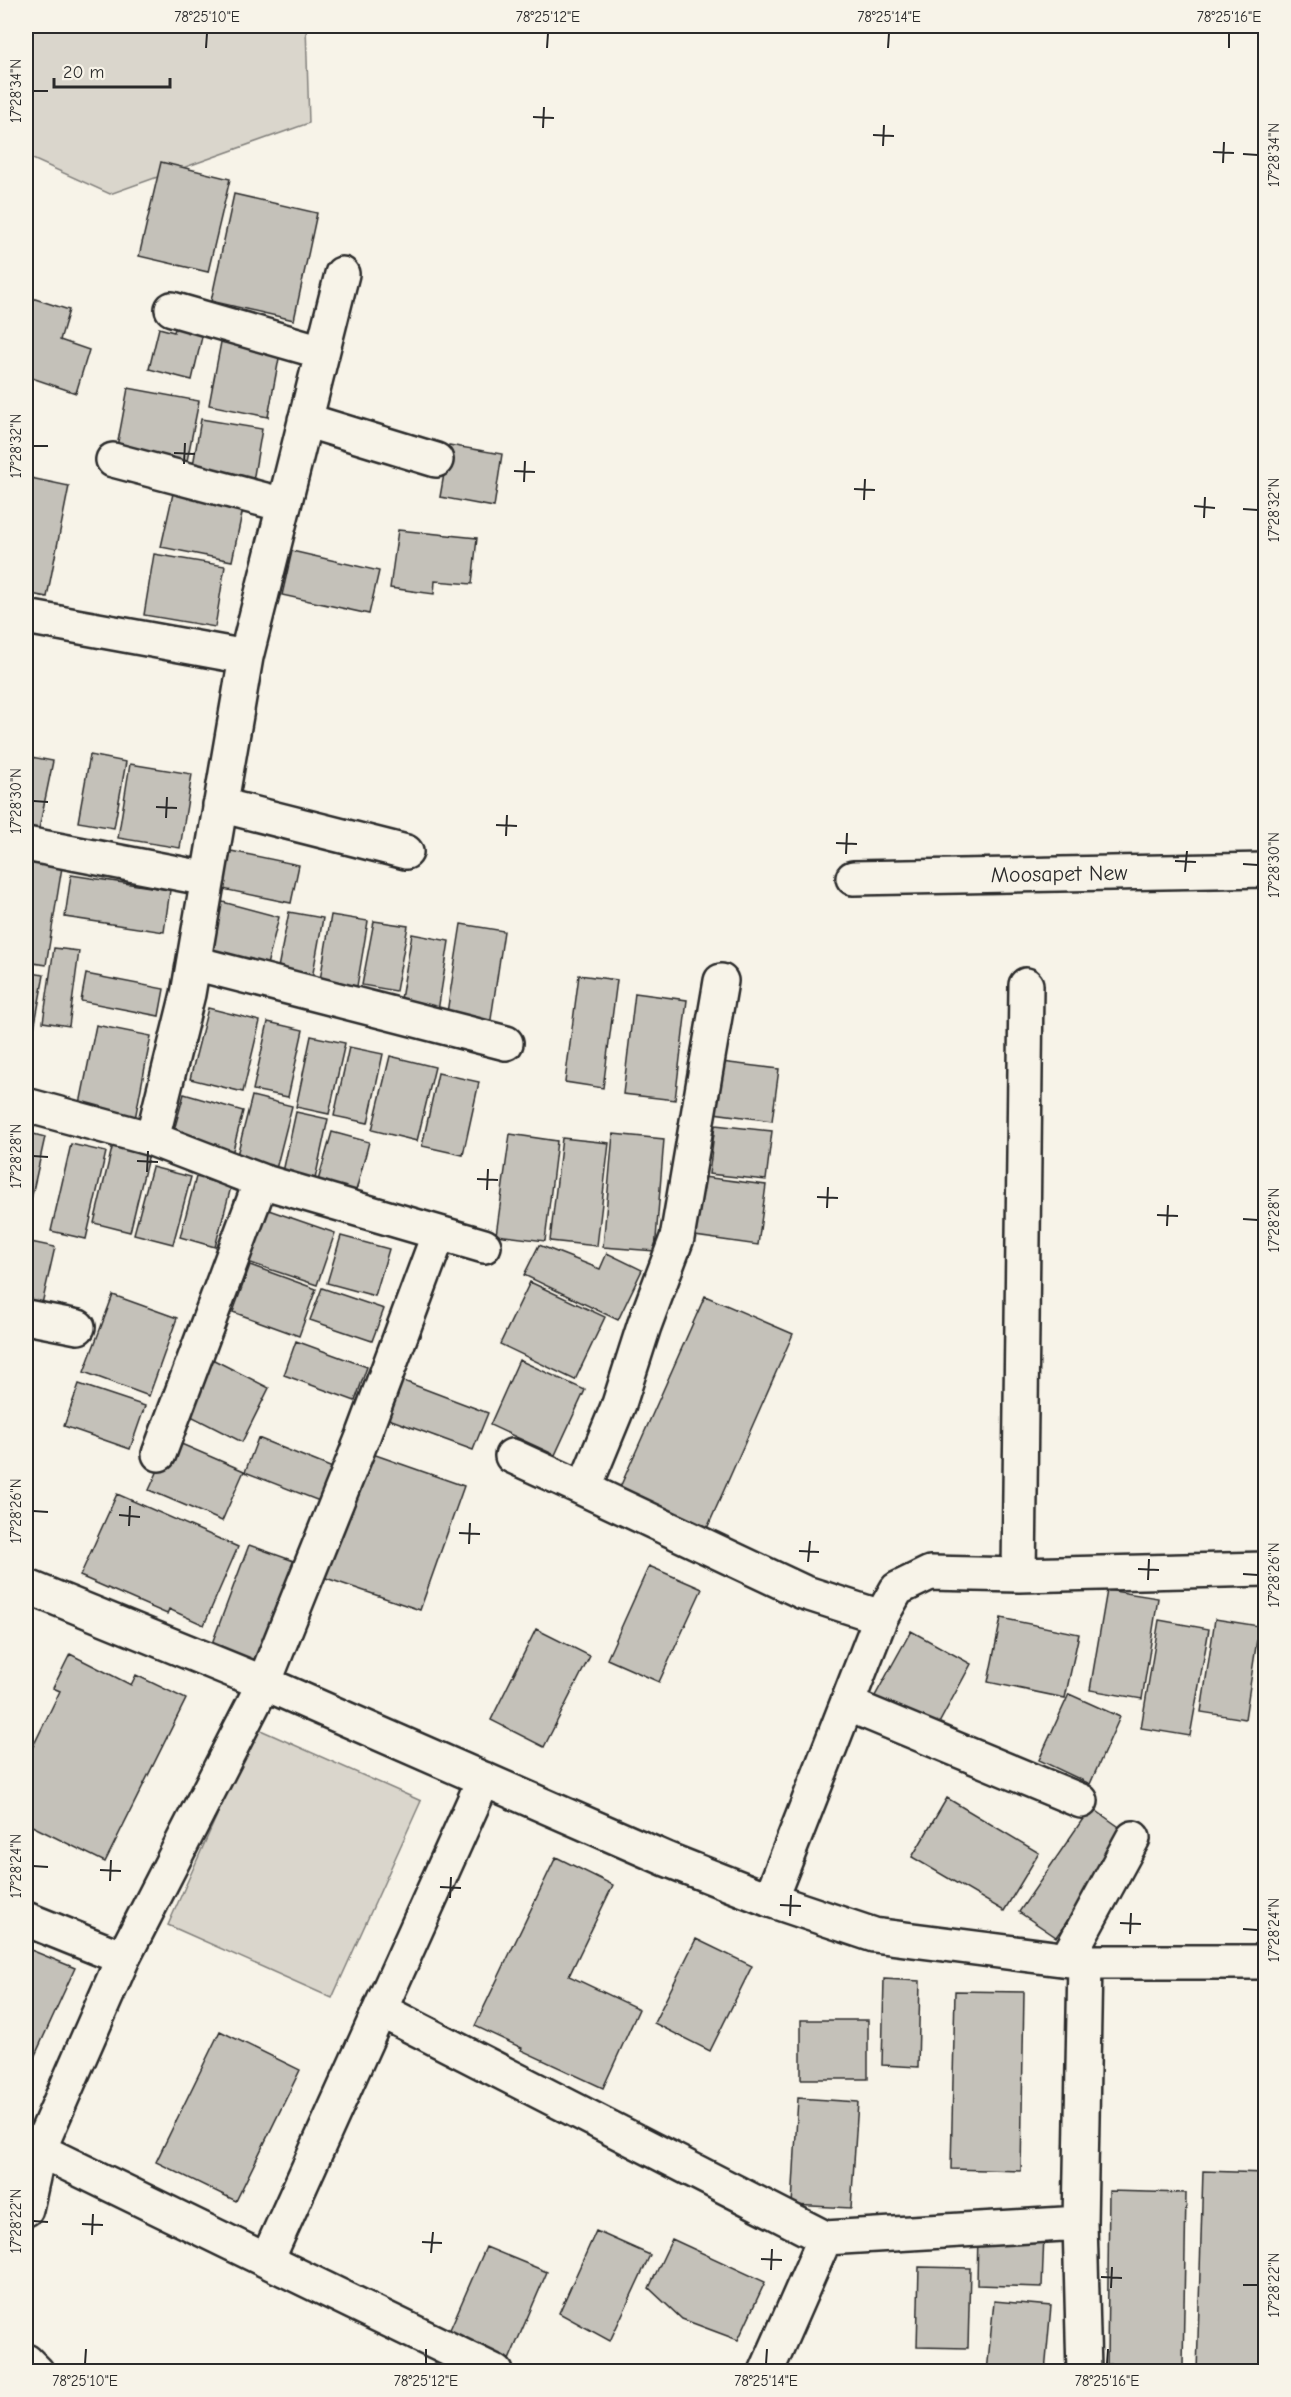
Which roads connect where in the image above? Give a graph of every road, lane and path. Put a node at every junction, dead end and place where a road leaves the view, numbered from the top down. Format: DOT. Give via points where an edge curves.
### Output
graph roads {
  1 [pos="342,274"];
  2 [pos="172,309"];
  3 [pos="322,352"];
  4 [pos="305,420"];
  5 [pos="112,460"];
  6 [pos="436,460"];
  7 [pos="284,505"];
  8 [pos="26,617"];
  9 [pos="246,657"];
  10 [pos="220,805"];
  11 [pos="26,844"];
  12 [pos="406,852"];
  13 [pos="1266,870"];
  14 [pos="853,878"];
  15 [pos="208,879"];
  16 [pos="194,963"];
  17 [pos="721,981"];
  18 [pos="1026,985"];
  19 [pos="506,1044"];
  20 [pos="26,1105"];
  21 [pos="152,1139"];
  22 [pos="261,1181"];
  23 [pos="439,1233"];
  24 [pos="484,1246"];
  25 [pos="26,1317"];
  26 [pos="78,1327"];
  27 [pos="159,1454"];
  28 [pos="512,1456"];
  29 [pos="584,1489"];
  30 [pos="1266,1569"];
  31 [pos="1019,1575"];
  32 [pos="26,1586"];
  33 [pos="881,1617"];
  34 [pos="264,1683"];
  35 [pos="847,1704"];
  36 [pos="484,1779"];
  37 [pos="1081,1801"];
  38 [pos="1133,1838"];
  39 [pos="770,1900"];
  40 [pos="26,1919"];
  41 [pos="123,1958"];
  42 [pos="1076,1961"];
  43 [pos="1266,1962"];
  44 [pos="380,2010"];
  45 [pos="39,2150"];
  46 [pos="26,2209"];
  47 [pos="1080,2223"];
  48 [pos="825,2238"];
  49 [pos="267,2260"];
  50 [pos="26,2361"];
  51 [pos="37,2372"];
  52 [pos="496,2372"];
  53 [pos="766,2372"];
  54 [pos="1084,2372"];
  1 -- 3 [label="street"];
  2 -- 3 [label="street"];
  3 -- 4 [label="street"];
  4 -- 6 [label="street"];
  4 -- 7 [label="street"];
  5 -- 7 [label="street"];
  7 -- 9 [label="street"];
  8 -- 9 [label="street"];
  9 -- 10 [label="street"];
  10 -- 12 [label="street"];
  10 -- 15 [label="street"];
  11 -- 15 [label="street"];
  13 -- 14 [label="street, Moosapet New"];
  15 -- 16 [label="street"];
  16 -- 19 [label="street"];
  16 -- 21 [label="street"];
  17 -- 29 [label="street" via="677,1238 620,1404"];
  18 -- 31 [label="street"];
  20 -- 21 [label="street"];
  21 -- 22 [label="street"];
  22 -- 23 [label="street"];
  22 -- 27 [label="street"];
  23 -- 24 [label="street"];
  23 -- 34 [label="street"];
  25 -- 26 [label="street"];
  28 -- 29 [label="street"];
  29 -- 33 [label="street" via="803,1592"];
  30 -- 31 [label="street"];
  31 -- 33 [label="street" via="930,1573 897,1589"];
  32 -- 34 [label="street"];
  33 -- 35 [label="street"];
  34 -- 36 [label="street"];
  34 -- 41 [label="street"];
  35 -- 37 [label="street"];
  35 -- 39 [label="street"];
  36 -- 39 [label="street"];
  36 -- 44 [label="street"];
  38 -- 42 [label="street"];
  39 -- 42 [label="street" via="874,1935"];
  40 -- 41 [label="street"];
  41 -- 45 [label="street"];
  42 -- 43 [label="street"];
  42 -- 47 [label="street"];
  44 -- 48 [label="street"];
  44 -- 49 [label="street"];
  45 -- 46 [label="street"];
  45 -- 49 [label="street"];
  47 -- 48 [label="street"];
  47 -- 54 [label="street"];
  48 -- 53 [label="street"];
  49 -- 52 [label="street"];
  50 -- 51 [label="street"];
}
